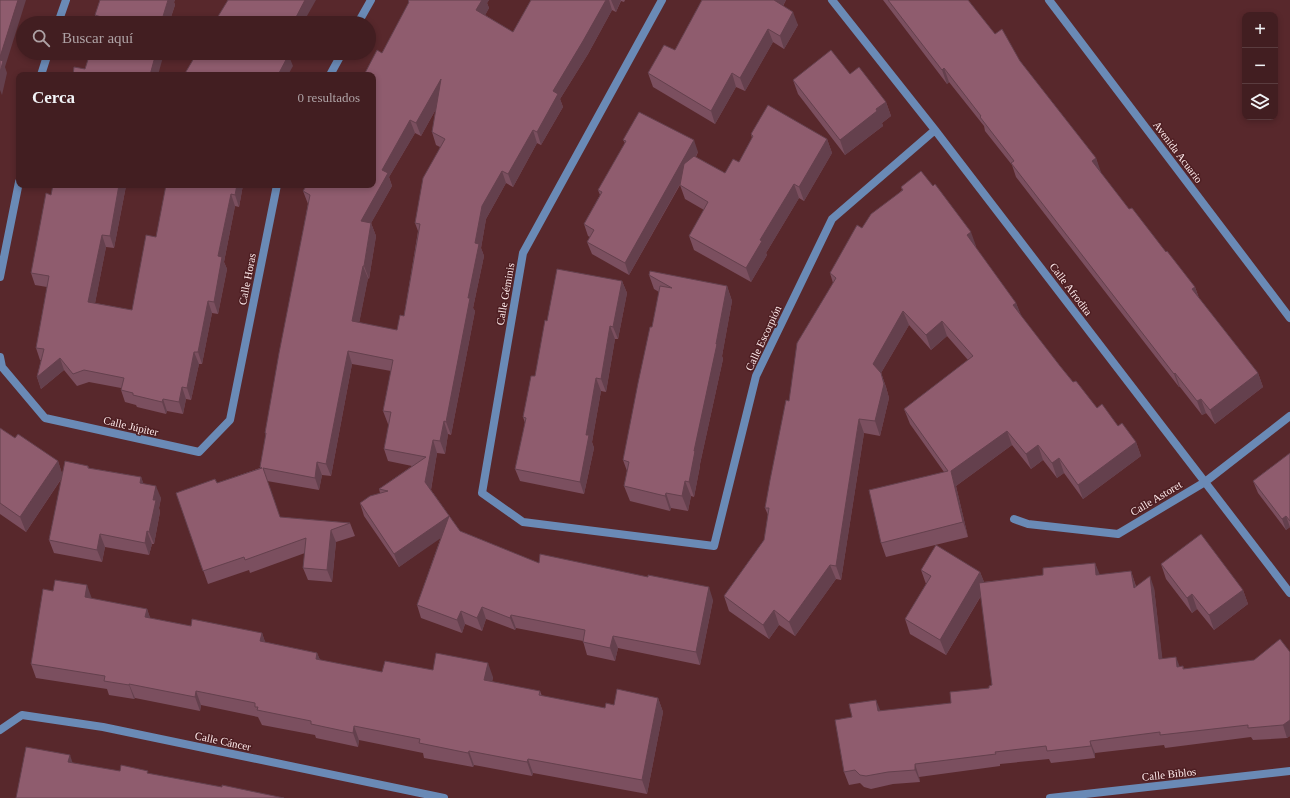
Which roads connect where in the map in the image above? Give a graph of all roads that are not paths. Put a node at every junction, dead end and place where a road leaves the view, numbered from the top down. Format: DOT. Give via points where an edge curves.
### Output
graph roads {
  1 [pos="66,0"];
  2 [pos="371,0"];
  3 [pos="662,0"];
  4 [pos="832,0"];
  5 [pos="1049,0"];
  6 [pos="60,16"];
  7 [pos="362,16"];
  8 [pos="46,60"];
  9 [pos="338,60"];
  10 [pos="42,72"];
  11 [pos="332,72"];
  12 [pos="935,130"];
  13 [pos="18,188"];
  14 [pos="276,188"];
  15 [pos="0,277"];
  16 [pos="1290,318"];
  17 [pos="0,357"];
  18 [pos="239,376"];
  19 [pos="1290,416"];
  20 [pos="1205,482"];
  21 [pos="1014,519"];
  22 [pos="606,533"];
  23 [pos="1290,593"];
  24 [pos="0,730"];
  25 [pos="1290,771"];
  26 [pos="444,798"];
  27 [pos="1050,798"];
  1 -- 6 [label="street"];
  2 -- 7 [label="street"];
  3 -- 22 [label="street, Calle Géminis" via="523,253 482,493 523,522"];
  4 -- 12 [label="street, Calle Afrodita"];
  5 -- 16 [label="street, Avenida Acuario"];
  8 -- 10 [label="street"];
  9 -- 11 [label="street"];
  12 -- 20 [label="street, Calle Afrodita"];
  12 -- 22 [label="street, Calle Escorpión" via="832,219 756,376 714,546"];
  13 -- 15 [label="street"];
  14 -- 18 [label="street, Calle Horas"];
  17 -- 18 [label="street, Calle Júpiter" via="2,367 45,418 200,452 230,420"];
  19 -- 20 [label="street, Calle Astoret"];
  20 -- 21 [label="street, Calle Astoret" via="1118,534 1028,524"];
  20 -- 23 [label="street, Calle Afrodita"];
  24 -- 26 [label="street, Calle Cáncer" via="22,715 44,718"];
  25 -- 27 [label="street, Calle Biblos"];
}
